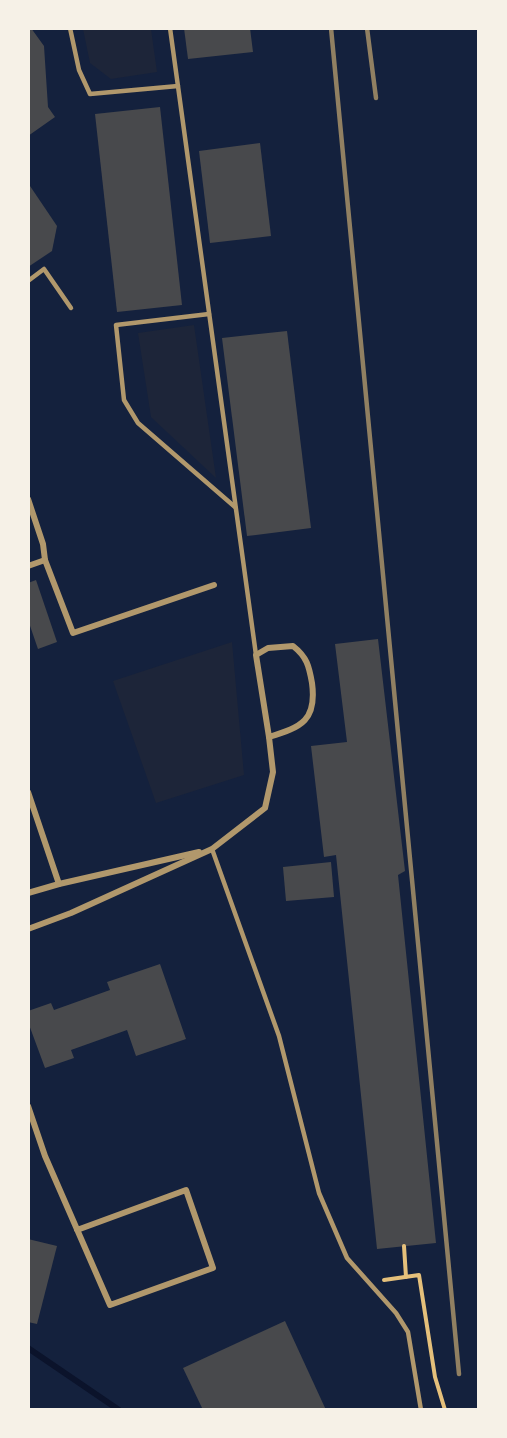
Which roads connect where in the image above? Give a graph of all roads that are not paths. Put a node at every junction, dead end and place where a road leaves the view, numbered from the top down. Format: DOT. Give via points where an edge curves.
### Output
graph roads {
  1 [pos="70,28"];
  2 [pos="170,28"];
  3 [pos="178,86"];
  4 [pos="28,281"];
  5 [pos="71,308"];
  6 [pos="209,314"];
  7 [pos="28,500"];
  8 [pos="235,507"];
  9 [pos="45,560"];
  10 [pos="28,566"];
  11 [pos="214,585"];
  12 [pos="256,655"];
  13 [pos="269,738"];
  14 [pos="28,792"];
  15 [pos="212,849"];
  16 [pos="59,884"];
  17 [pos="28,893"];
  18 [pos="28,929"];
  19 [pos="28,1106"];
  20 [pos="77,1230"];
  21 [pos="421,1410"];
  1 -- 3 [label="lane" via="79,70 90,94"];
  2 -- 3 [label="lane"];
  3 -- 6 [label="lane"];
  4 -- 5 [label="lane" via="44,269"];
  6 -- 8 [label="lane"];
  6 -- 8 [label="lane" via="116,325 124,399 138,423"];
  7 -- 9 [label="street"];
  8 -- 12 [label="lane"];
  9 -- 10 [label="street"];
  9 -- 11 [label="street" via="73,633"];
  12 -- 13 [label="street"];
  12 -- 13 [label="street" via="268,648 293,646 309,664 315,700 311,713 293,730"];
  13 -- 15 [label="street" via="273,772 265,808"];
  14 -- 16 [label="street"];
  15 -- 16 [label="street"];
  15 -- 18 [label="street"];
  15 -- 21 [label="lane" via="279,1036 319,1193 347,1258 408,1332"];
  16 -- 17 [label="street"];
  19 -- 20 [label="street"];
  20 -- 20 [label="street" via="186,1190 213,1268 110,1305"];
}
